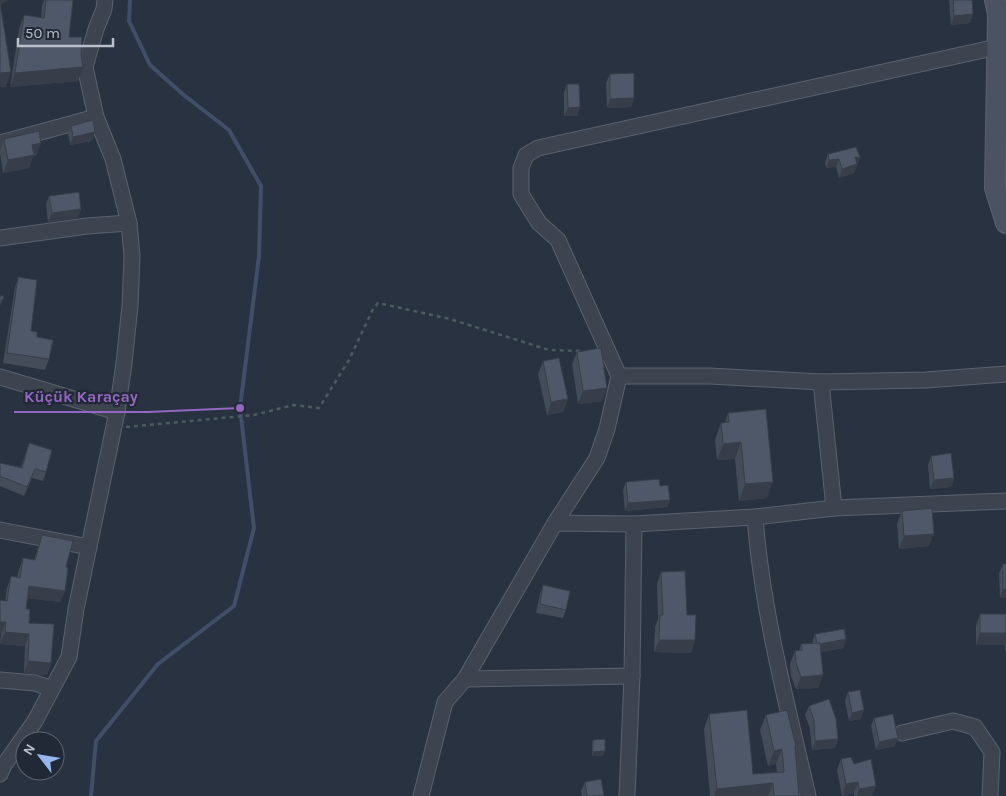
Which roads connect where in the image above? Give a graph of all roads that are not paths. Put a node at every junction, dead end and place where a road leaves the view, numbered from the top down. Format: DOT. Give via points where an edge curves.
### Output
graph roads {
  1 [pos="105,0"];
  2 [pos="995,0"];
  3 [pos="997,47"];
  4 [pos="96,117"];
  5 [pos="0,143"];
  6 [pos="129,223"];
  7 [pos="1006,223"];
  8 [pos="0,238"];
  9 [pos="1006,374"];
  10 [pos="619,376"];
  11 [pos="0,377"];
  12 [pos="821,382"];
  13 [pos="117,412"];
  14 [pos="1006,501"];
  15 [pos="834,508"];
  16 [pos="755,517"];
  17 [pos="555,523"];
  18 [pos="634,524"];
  19 [pos="0,530"];
  20 [pos="88,547"];
  21 [pos="632,676"];
  22 [pos="466,679"];
  23 [pos="0,680"];
  24 [pos="52,689"];
  25 [pos="902,733"];
  26 [pos="0,774"];
  27 [pos="421,796"];
  28 [pos="626,796"];
  29 [pos="808,796"];
  30 [pos="990,796"];
  1 -- 4 [label="street" via="85,67"];
  2 -- 3 [label="street"];
  3 -- 7 [label="street" via="994,188"];
  3 -- 10 [label="street" via="538,148 526,155 521,168 521,194 539,223 558,240"];
  4 -- 5 [label="street"];
  4 -- 6 [label="street" via="113,159"];
  6 -- 8 [label="street"];
  6 -- 13 [label="street" via="132,256 130,306"];
  9 -- 12 [label="street" via="926,380"];
  10 -- 12 [label="street" via="710,376"];
  10 -- 17 [label="street" via="597,458"];
  11 -- 13 [label="street"];
  12 -- 15 [label="street"];
  13 -- 20 [label="street"];
  14 -- 15 [label="street"];
  15 -- 16 [label="street"];
  16 -- 18 [label="street"];
  16 -- 29 [label="street" via="769,622"];
  17 -- 18 [label="street"];
  17 -- 22 [label="street"];
  18 -- 21 [label="street"];
  19 -- 20 [label="street"];
  20 -- 24 [label="street" via="69,657"];
  21 -- 22 [label="street"];
  21 -- 28 [label="street"];
  22 -- 27 [label="street" via="445,702"];
  23 -- 24 [label="street" via="35,683"];
  24 -- 26 [label="street"];
  25 -- 30 [label="street" via="952,721 975,727 992,752"];
}
